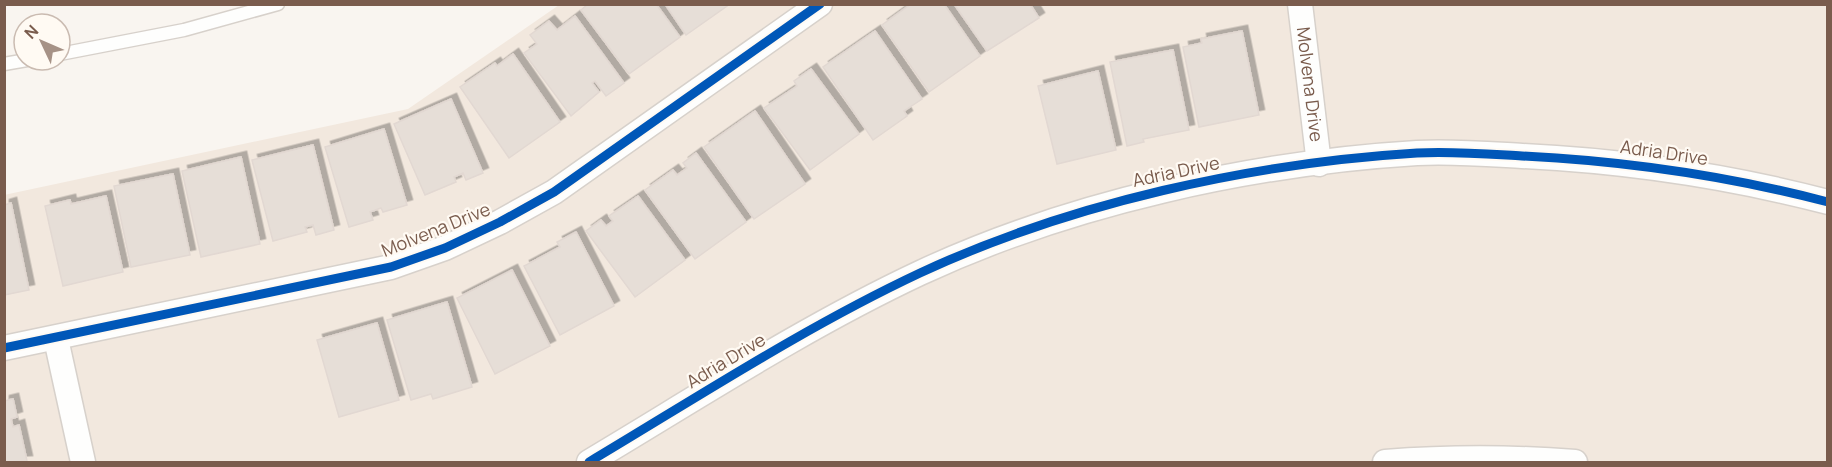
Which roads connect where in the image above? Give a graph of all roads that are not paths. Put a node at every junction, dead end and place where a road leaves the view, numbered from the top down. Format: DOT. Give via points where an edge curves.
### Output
graph roads {
  1 [pos="278,4"];
  2 [pos="820,4"];
  3 [pos="1300,4"];
  4 [pos="72,52"];
  5 [pos="1319,164"];
  6 [pos="1827,202"];
  7 [pos="56,339"];
  8 [pos="4,348"];
  9 [pos="83,462"];
  10 [pos="589,462"];
  11 [pos="1385,462"];
  12 [pos="1575,462"];
  1 -- 4 [label="lane" via="184,30"];
  2 -- 7 [label="street, Molvena Drive" via="554,192 445,248 391,267"];
  3 -- 5 [label="street, Molvena Drive"];
  5 -- 6 [label="street, Adria Drive" via="1418,153 1563,158 1715,177"];
  5 -- 10 [label="street, Adria Drive" via="1206,181 1130,198 975,250 862,302"];
  7 -- 8 [label="street, Molvena Drive"];
  7 -- 9 [label="street"];
  11 -- 12 [label="street" via="1511,457"];
}
